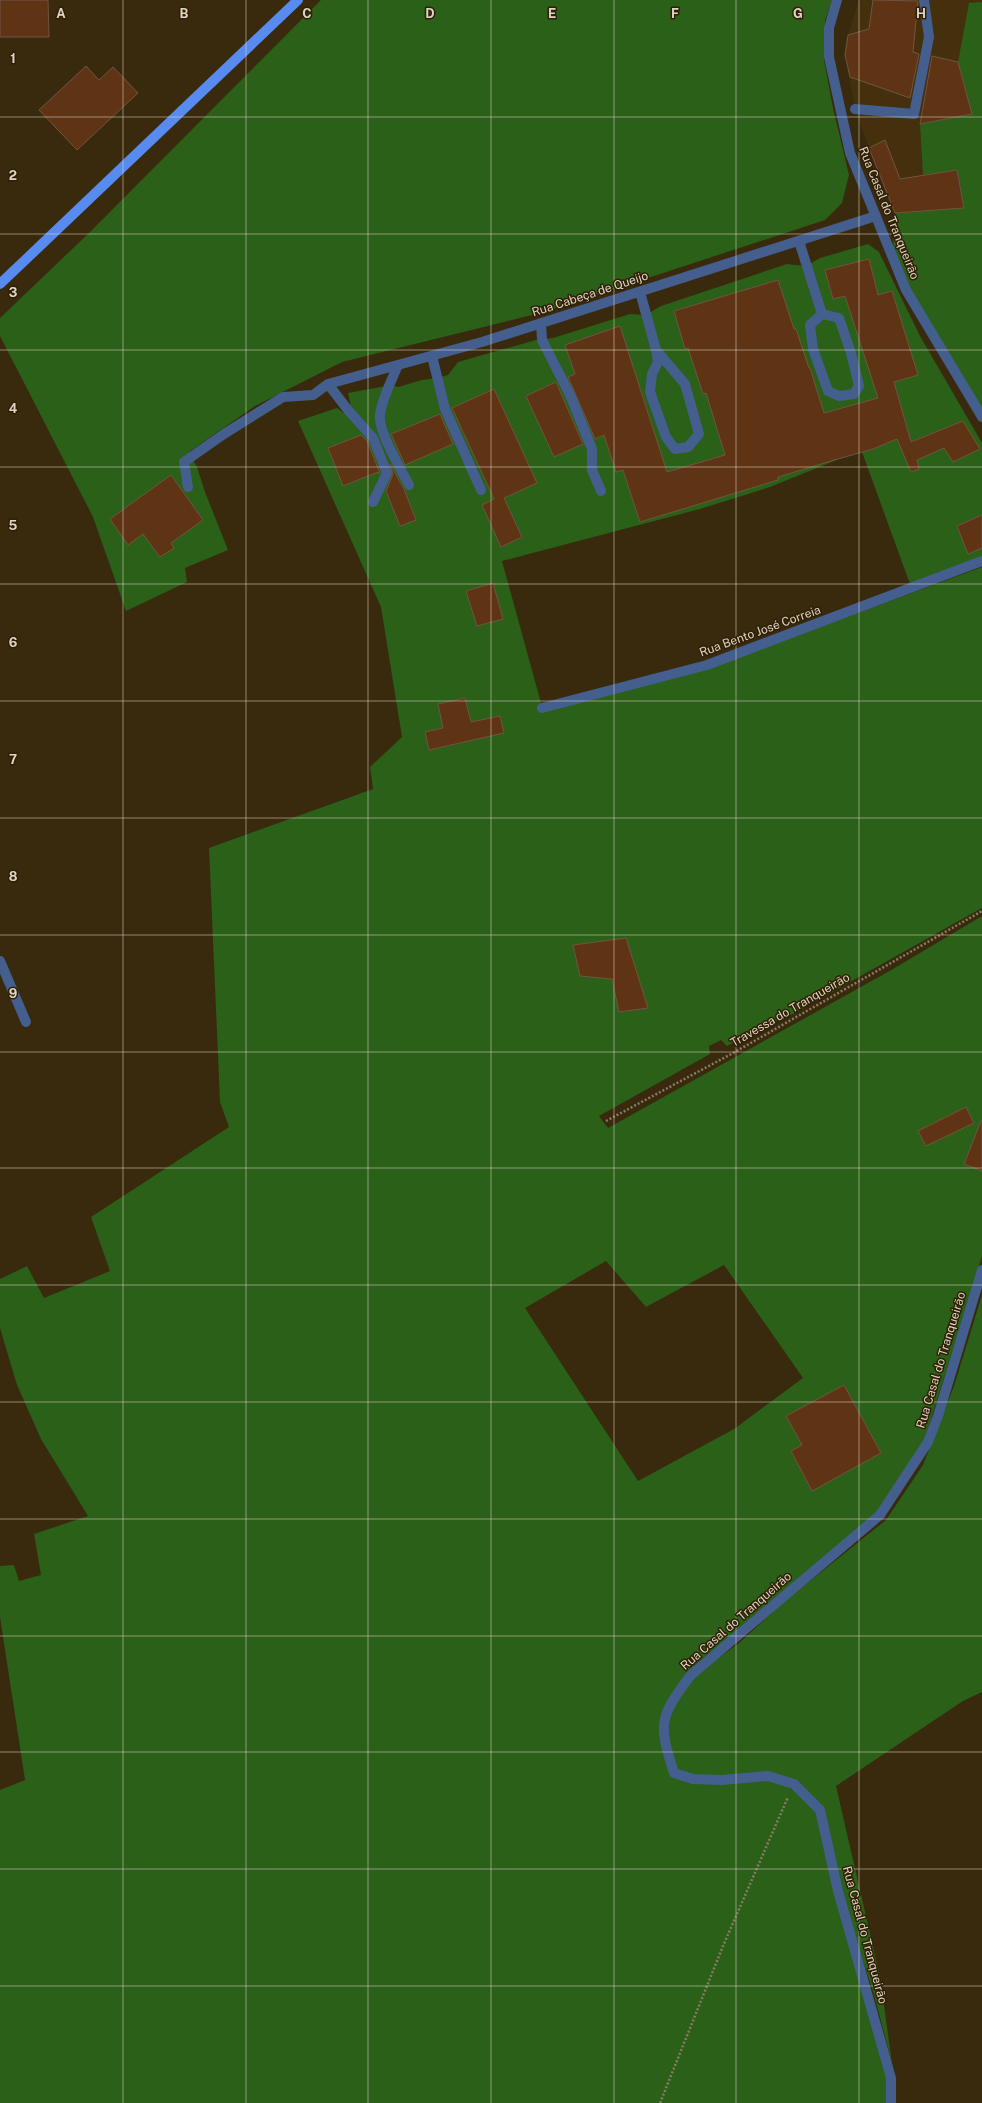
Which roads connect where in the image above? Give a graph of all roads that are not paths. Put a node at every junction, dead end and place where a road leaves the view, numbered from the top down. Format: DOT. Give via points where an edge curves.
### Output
graph roads {
  1 [pos="298,0"];
  2 [pos="837,0"];
  3 [pos="924,0"];
  4 [pos="855,109"];
  5 [pos="876,216"];
  6 [pos="799,241"];
  7 [pos="0,284"];
  8 [pos="640,292"];
  9 [pos="822,314"];
  10 [pos="541,323"];
  11 [pos="656,350"];
  12 [pos="432,356"];
  13 [pos="398,365"];
  14 [pos="328,384"];
  15 [pos="982,417"];
  16 [pos="409,485"];
  17 [pos="188,487"];
  18 [pos="481,490"];
  19 [pos="601,491"];
  20 [pos="373,502"];
  21 [pos="982,561"];
  22 [pos="542,708"];
  23 [pos="0,961"];
  24 [pos="26,1022"];
  25 [pos="982,1270"];
  26 [pos="891,2103"];
  1 -- 7 [label="main road"];
  2 -- 5 [label="street, Rua Casal do Tranqueirão" via="829,28 829,57 850,153"];
  3 -- 4 [label="street" via="929,37 914,114"];
  5 -- 6 [label="street, Rua Cabeça de Queijo"];
  5 -- 15 [label="street, Rua Casal do Tranqueirão" via="906,290"];
  6 -- 8 [label="street, Rua Cabeça de Queijo"];
  6 -- 9 [label="street"];
  8 -- 10 [label="street, Rua Cabeça de Queijo"];
  8 -- 11 [label="street"];
  9 -- 9 [label="street" via="839,318 859,386 854,394 839,396 828,391 813,349 810,326"];
  10 -- 12 [label="street, Rua Cabeça de Queijo"];
  10 -- 19 [label="street" via="542,340 570,395 592,449 592,470"];
  11 -- 11 [label="street" via="685,384 699,434 688,447 675,449 666,437 650,392 652,374 658,362"];
  12 -- 13 [label="street, Rua Cabeça de Queijo"];
  12 -- 18 [label="street" via="445,410"];
  13 -- 14 [label="street, Rua Cabeça de Queijo"];
  13 -- 16 [label="street" via="380,414 393,454"];
  14 -- 17 [label="street, Rua Cabeça de Queijo" via="313,395 283,397 184,462"];
  14 -- 20 [label="street" via="373,438 387,473"];
  21 -- 22 [label="street, Rua Bento José Correia" via="707,666"];
  23 -- 24 [label="street"];
  25 -- 26 [label="street, Rua Casal do Tranqueirão" via="928,1442 880,1515 690,1676 671,1702 664,1720 664,1742 674,1773 693,1779 722,1780 768,1776 794,1784 820,1810 838,1891 891,2078"];
}
